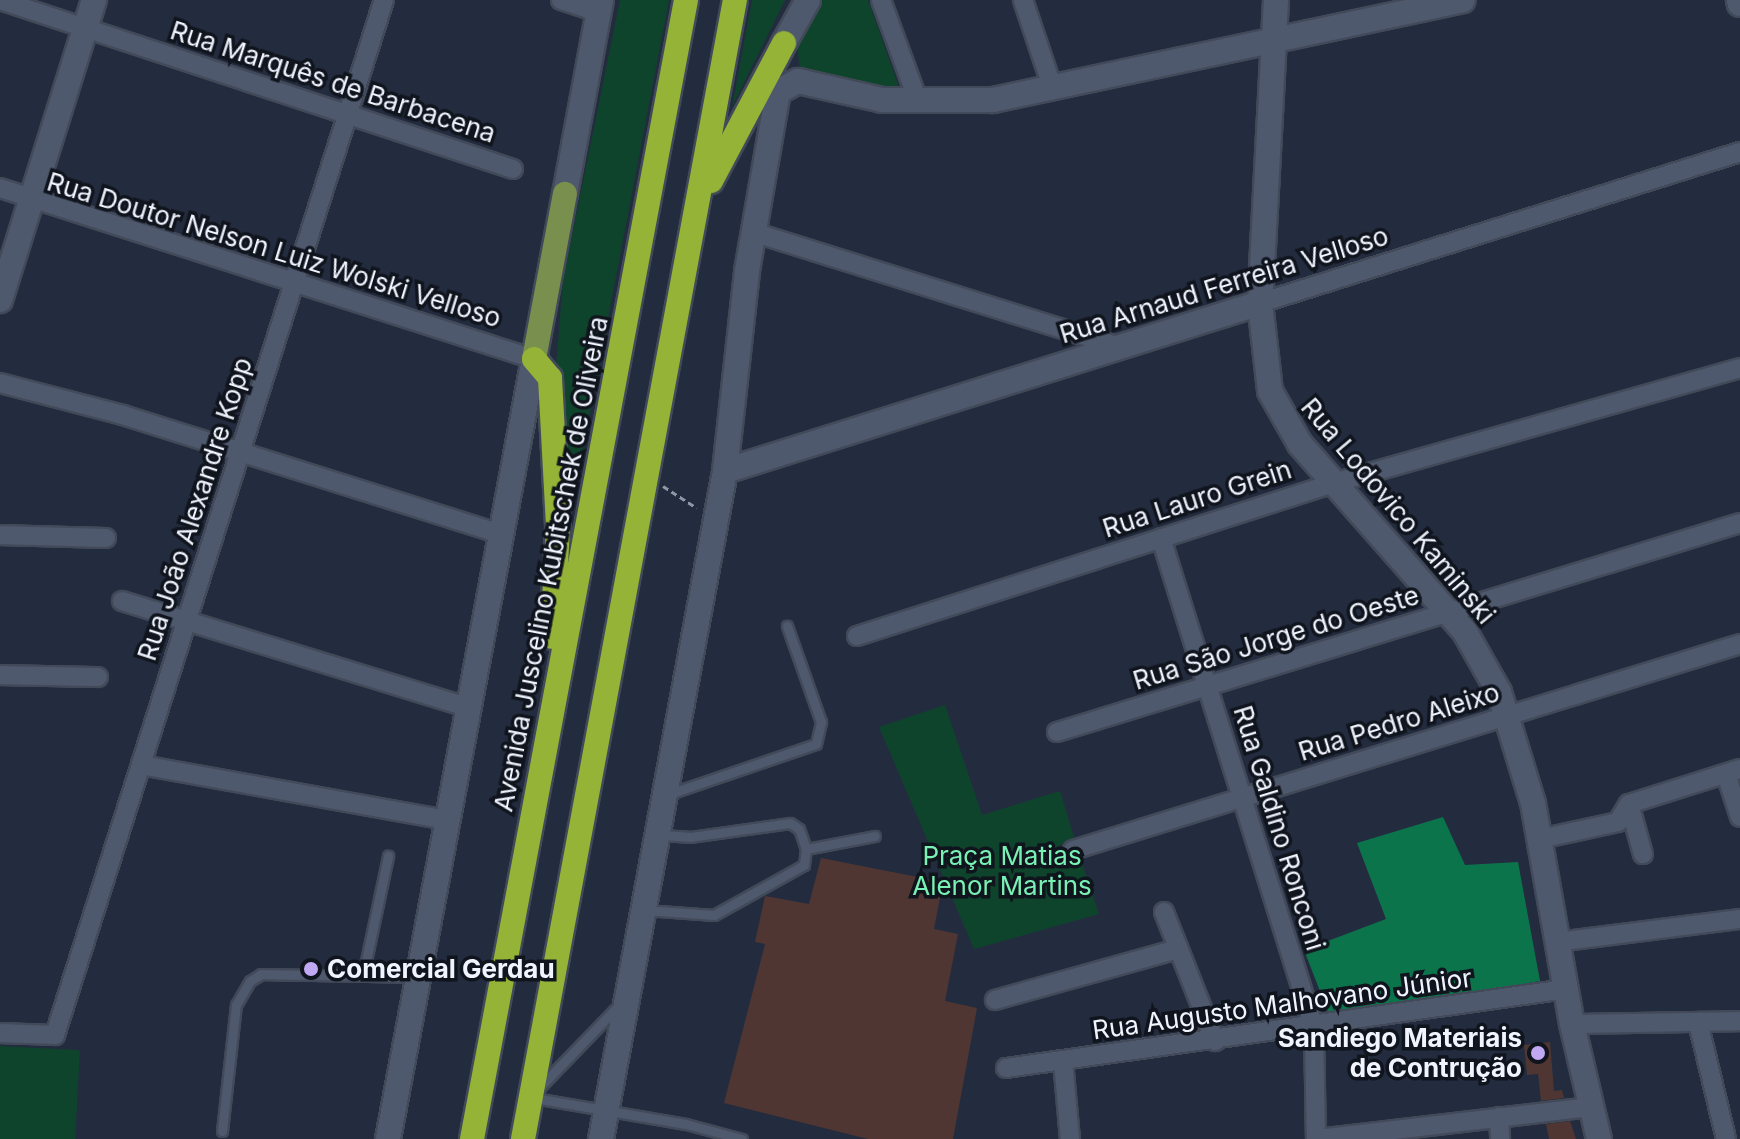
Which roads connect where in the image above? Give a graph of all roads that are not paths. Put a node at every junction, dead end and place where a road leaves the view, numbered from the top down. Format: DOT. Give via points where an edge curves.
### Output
graph roads {
  1 [pos="0,0"];
  2 [pos="94,0"];
  3 [pos="384,0"];
  4 [pos="561,0"];
  5 [pos="686,0"];
  6 [pos="735,0"];
  7 [pos="808,0"];
  8 [pos="881,0"];
  9 [pos="1023,0"];
  10 [pos="1276,0"];
  11 [pos="1462,0"];
  12 [pos="600,6"];
  13 [pos="85,29"];
  14 [pos="1273,41"];
  15 [pos="784,43"];
  16 [pos="1053,89"];
  17 [pos="918,101"];
  18 [pos="348,115"];
  19 [pos="1740,152"];
  20 [pos="513,169"];
  21 [pos="0,188"];
  22 [pos="565,194"];
  23 [pos="31,202"];
  24 [pos="693,224"];
  25 [pos="753,232"];
  26 [pos="294,284"];
  27 [pos="0,300"];
  28 [pos="1260,303"];
  29 [pos="1119,347"];
  30 [pos="534,359"];
  31 [pos="1740,368"];
  32 [pos="0,383"];
  33 [pos="240,452"];
  34 [pos="725,471"];
  35 [pos="1334,483"];
  36 [pos="1740,523"];
  37 [pos="501,534"];
  38 [pos="0,535"];
  39 [pos="106,538"];
  40 [pos="1161,538"];
  41 [pos="122,601"];
  42 [pos="1449,612"];
  43 [pos="187,621"];
  44 [pos="787,626"];
  45 [pos="857,636"];
  46 [pos="1740,644"];
  47 [pos="0,675"];
  48 [pos="98,677"];
  49 [pos="1208,686"];
  50 [pos="469,708"];
  51 [pos="1508,715"];
  52 [pos="1057,732"];
  53 [pos="141,765"];
  54 [pos="541,767"];
  55 [pos="1733,771"];
  56 [pos="666,795"];
  57 [pos="1242,798"];
  58 [pos="1629,804"];
  59 [pos="1740,817"];
  60 [pos="448,820"];
  61 [pos="659,835"];
  62 [pos="875,836"];
  63 [pos="1540,839"];
  64 [pos="806,849"];
  65 [pos="1073,850"];
  66 [pos="1643,854"];
  67 [pos="388,856"];
  68 [pos="645,910"];
  69 [pos="1164,912"];
  70 [pos="1740,919"];
  71 [pos="1557,942"];
  72 [pos="1178,949"];
  73 [pos="363,975"];
  74 [pos="418,977"];
  75 [pos="1566,989"];
  76 [pos="630,994"];
  77 [pos="995,1000"];
  78 [pos="1740,1021"];
  79 [pos="1698,1022"];
  80 [pos="1572,1024"];
  81 [pos="1314,1028"];
  82 [pos="0,1033"];
  83 [pos="1215,1041"];
  84 [pos="1063,1061"];
  85 [pos="1006,1068"];
  86 [pos="530,1097"];
  87 [pos="1590,1107"];
  88 [pos="606,1112"];
  89 [pos="1499,1117"];
  90 [pos="222,1131"];
  91 [pos="388,1139"];
  92 [pos="472,1139"];
  93 [pos="523,1139"];
  94 [pos="601,1139"];
  95 [pos="742,1139"];
  96 [pos="1070,1139"];
  97 [pos="1317,1139"];
  98 [pos="1500,1139"];
  99 [pos="1599,1139"];
  100 [pos="1726,1139"];
  1 -- 13 [label="street, Rua Marquês de Barbacena"];
  2 -- 13 [label="street"];
  3 -- 18 [label="street, Rua João Alexandre Kopp"];
  4 -- 12 [label="street"];
  5 -- 54 [label="highway, Avenida Juscelino Kubitschek de Oliveira"];
  6 -- 24 [label="highway"];
  7 -- 15 [label="street"];
  8 -- 17 [label="street"];
  9 -- 16 [label="street"];
  10 -- 14 [label="street, Rua Lodovico Kaminski"];
  11 -- 14 [label="street"];
  12 -- 22 [label="street"];
  13 -- 18 [label="street, Rua Marquês de Barbacena"];
  13 -- 23 [label="street"];
  14 -- 16 [label="street"];
  14 -- 28 [label="street, Rua Lodovico Kaminski"];
  15 -- 24 [label="highway" via="723,154"];
  16 -- 17 [label="street" via="993,100"];
  17 -- 25 [label="street" via="866,98 798,81 786,84 775,97"];
  18 -- 20 [label="street, Rua Marquês de Barbacena"];
  18 -- 26 [label="street, Rua João Alexandre Kopp"];
  19 -- 28 [label="street, Rua Arnaud Ferreira Velloso"];
  21 -- 23 [label="street, Rua Doutor Nelson Luiz Wolski Velloso"];
  22 -- 30 [label="main road"];
  23 -- 26 [label="street, Rua Doutor Nelson Luiz Wolski Velloso"];
  23 -- 27 [label="street"];
  24 -- 86 [label="highway"];
  25 -- 29 [label="street"];
  25 -- 34 [label="street"];
  26 -- 30 [label="street, Rua Doutor Nelson Luiz Wolski Velloso"];
  26 -- 33 [label="street, Rua João Alexandre Kopp"];
  28 -- 29 [label="street, Rua Arnaud Ferreira Velloso"];
  28 -- 35 [label="street, Rua Lodovico Kaminski" via="1265,371 1278,411"];
  29 -- 34 [label="street, Rua Arnaud Ferreira Velloso"];
  30 -- 37 [label="street"];
  30 -- 54 [label="highway" via="550,378 558,528"];
  31 -- 35 [label="street, Rua Lauro Grein"];
  32 -- 33 [label="street"];
  33 -- 37 [label="street"];
  33 -- 43 [label="street, Rua João Alexandre Kopp"];
  34 -- 56 [label="street"];
  35 -- 40 [label="street, Rua Lauro Grein"];
  35 -- 42 [label="street, Rua Lodovico Kaminski"];
  36 -- 42 [label="street, Rua São Jorge do Oeste"];
  37 -- 50 [label="street"];
  38 -- 39 [label="street"];
  40 -- 45 [label="street, Rua Lauro Grein"];
  40 -- 49 [label="street, Rua Galdino Ronconi"];
  41 -- 43 [label="street"];
  42 -- 49 [label="street, Rua São Jorge do Oeste"];
  42 -- 51 [label="street, Rua Lodovico Kaminski" via="1487,667"];
  43 -- 50 [label="street"];
  43 -- 53 [label="street, Rua João Alexandre Kopp"];
  44 -- 56 [label="lane" via="821,722 816,744"];
  46 -- 51 [label="street, Rua Pedro Aleixo"];
  47 -- 48 [label="street"];
  49 -- 52 [label="street, Rua São Jorge do Oeste"];
  49 -- 57 [label="street, Rua Galdino Ronconi"];
  50 -- 60 [label="street"];
  51 -- 57 [label="street, Rua Pedro Aleixo"];
  51 -- 63 [label="street, Rua Lodovico Kaminski"];
  53 -- 60 [label="street"];
  53 -- 82 [label="street, Rua João Alexandre Kopp" via="55,1035"];
  54 -- 92 [label="highway, Avenida Juscelino Kubitschek de Oliveira"];
  55 -- 58 [label="street"];
  55 -- 59 [label="street"];
  56 -- 61 [label="street"];
  57 -- 65 [label="street, Rua Pedro Aleixo"];
  57 -- 81 [label="street, Rua Galdino Ronconi"];
  58 -- 63 [label="street" via="1618,822"];
  58 -- 66 [label="street"];
  60 -- 74 [label="street"];
  61 -- 64 [label="lane" via="691,837 790,823 799,829"];
  61 -- 68 [label="street"];
  62 -- 64 [label="lane"];
  63 -- 71 [label="street, Rua Lodovico Kaminski"];
  64 -- 68 [label="lane" via="804,865 714,915"];
  67 -- 73 [label="lane"];
  68 -- 76 [label="street"];
  69 -- 72 [label="street"];
  70 -- 71 [label="street"];
  71 -- 75 [label="street, Rua Lodovico Kaminski"];
  72 -- 77 [label="street"];
  72 -- 83 [label="street"];
  73 -- 74 [label="lane"];
  73 -- 90 [label="lane" via="261,974 250,981 236,1005"];
  74 -- 91 [label="street"];
  75 -- 80 [label="street, Rua Lodovico Kaminski"];
  75 -- 81 [label="street, Rua Augusto Malhovano Júnior"];
  76 -- 86 [label="lane"];
  76 -- 88 [label="street"];
  78 -- 79 [label="street"];
  79 -- 80 [label="street"];
  79 -- 100 [label="street"];
  80 -- 87 [label="street, Rua Lodovico Kaminski"];
  81 -- 83 [label="street, Rua Augusto Malhovano Júnior"];
  81 -- 97 [label="street, Rua Galdino Ronconi"];
  83 -- 84 [label="street, Rua Augusto Malhovano Júnior"];
  84 -- 85 [label="street, Rua Augusto Malhovano Júnior"];
  84 -- 96 [label="street"];
  86 -- 88 [label="lane"];
  86 -- 93 [label="highway"];
  87 -- 89 [label="street"];
  87 -- 99 [label="street, Rua Lodovico Kaminski"];
  88 -- 94 [label="street"];
  88 -- 95 [label="lane"];
  89 -- 97 [label="street"];
  89 -- 98 [label="street"];
}
